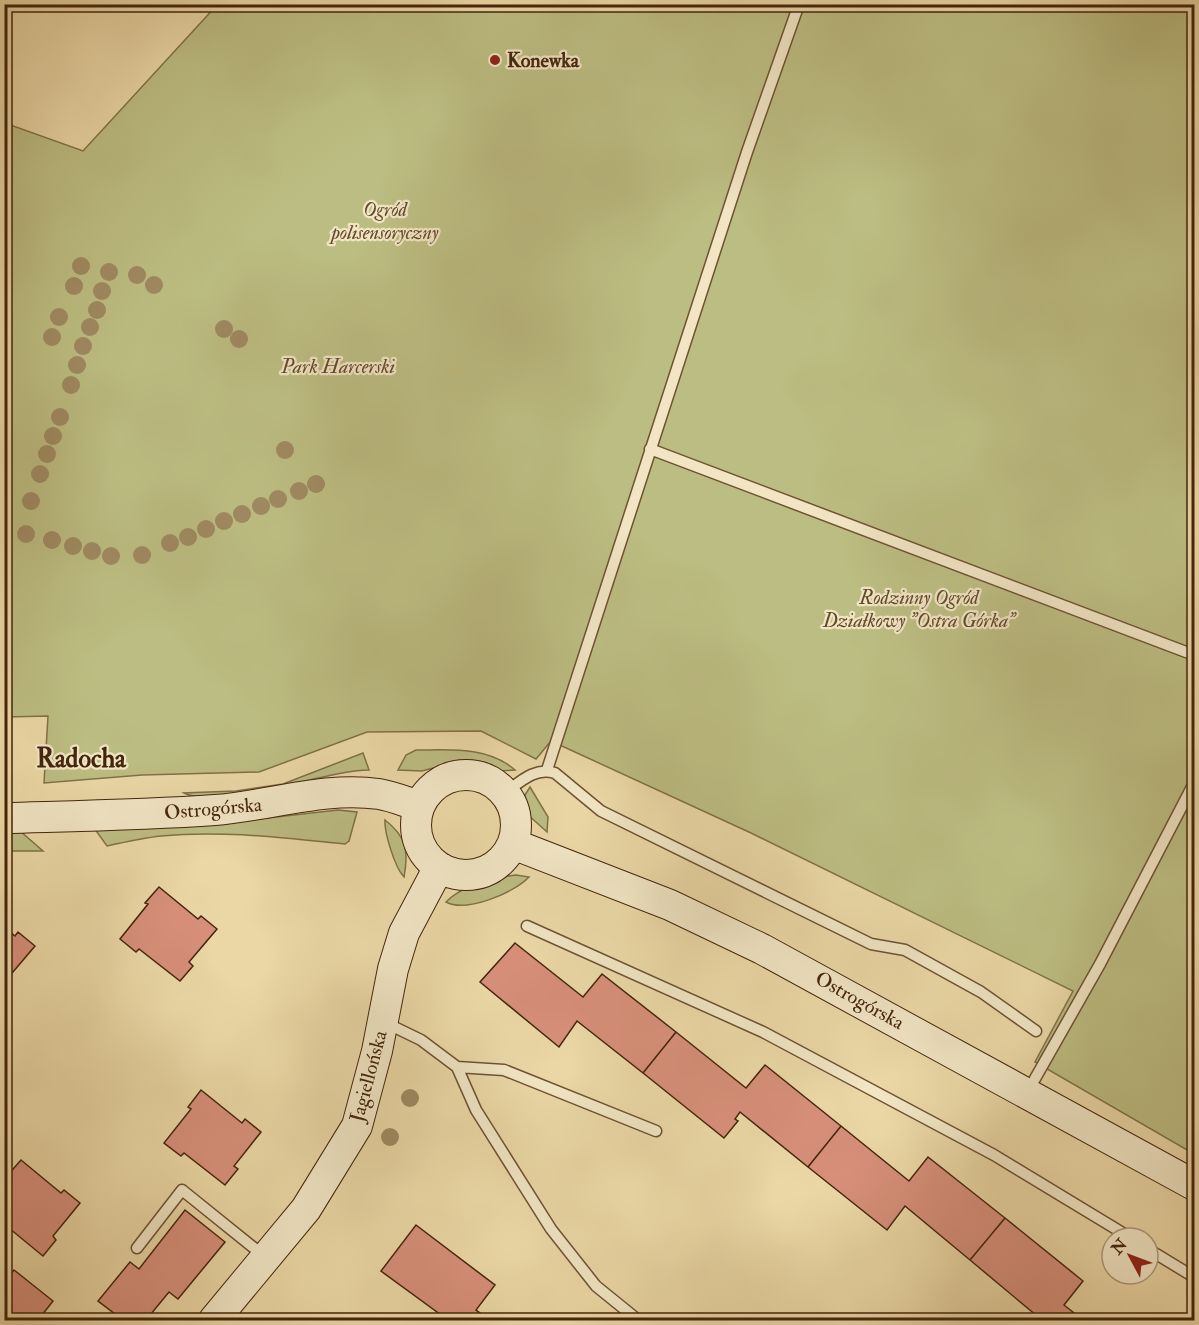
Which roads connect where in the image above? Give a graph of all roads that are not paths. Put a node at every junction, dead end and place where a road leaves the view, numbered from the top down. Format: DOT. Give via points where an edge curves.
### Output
graph roads {
  1 [pos="8,4"];
  2 [pos="799,4"];
  3 [pos="4,16"];
  4 [pos="650,449"];
  5 [pos="1194,655"];
  6 [pos="547,770"];
  7 [pos="1194,783"];
  8 [pos="505,793"];
  9 [pos="419,806"];
  10 [pos="4,818"];
  11 [pos="513,844"];
  12 [pos="438,867"];
  13 [pos="527,926"];
  14 [pos="383,1022"];
  15 [pos="1036,1031"];
  16 [pos="457,1067"];
  17 [pos="1028,1092"];
  18 [pos="656,1131"];
  19 [pos="1194,1185"];
  20 [pos="1111,1226"];
  21 [pos="137,1248"];
  22 [pos="1160,1256"];
  23 [pos="267,1258"];
  24 [pos="1194,1277"];
  25 [pos="214,1320"];
  26 [pos="638,1320"];
  1 -- 3 [label="lane"];
  2 -- 4 [label="lane"];
  4 -- 5 [label="lane"];
  4 -- 6 [label="lane"];
  6 -- 8 [label="lane" via="531,774"];
  6 -- 15 [label="lane" via="570,783 601,811 871,944 905,950 981,992"];
  7 -- 17 [label="lane"];
  8 -- 9 [label="street" via="481,776 466,774 437,783"];
  8 -- 11 [label="street" via="516,817"];
  9 -- 10 [label="street, Ostrogórska" via="380,794 356,793 314,795 216,810"];
  9 -- 12 [label="street" via="415,823 418,840 426,856"];
  11 -- 12 [label="street" via="489,870 455,874"];
  11 -- 17 [label="street, Ostrogórska" via="716,926"];
  12 -- 14 [label="street, Jagiellońska" via="404,933"];
  13 -- 20 [label="lane" via="764,1032 994,1155"];
  14 -- 16 [label="lane" via="421,1040"];
  14 -- 23 [label="street, Jagiellońska" via="357,1126 306,1209"];
  16 -- 18 [label="lane" via="504,1070"];
  16 -- 26 [label="lane" via="476,1110 551,1229 596,1286"];
  17 -- 19 [label="street, Ostrogórska"];
  21 -- 23 [label="lane" via="182,1190"];
  22 -- 24 [label="lane"];
  23 -- 25 [label="street, Jagiellońska"];
}
